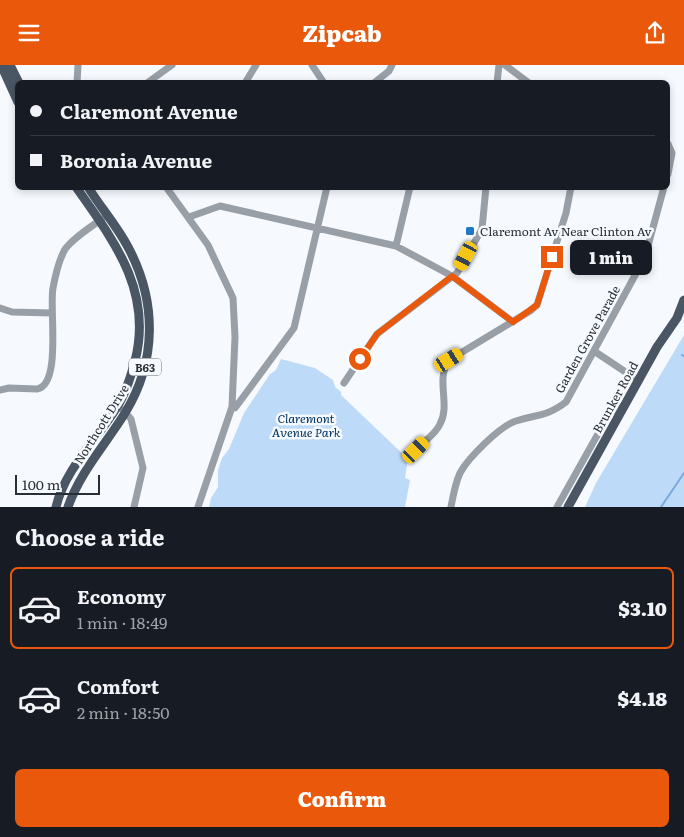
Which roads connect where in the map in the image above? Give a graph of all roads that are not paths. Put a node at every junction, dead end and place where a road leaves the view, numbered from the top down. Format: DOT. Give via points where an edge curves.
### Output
graph roads {
  1 [pos="1,65"];
  2 [pos="10,65"];
  3 [pos="78,65"];
  4 [pos="172,65"];
  5 [pos="256,65"];
  6 [pos="312,65"];
  7 [pos="392,65"];
  8 [pos="499,65"];
  9 [pos="505,65"];
  10 [pos="18,80"];
  11 [pos="77,80"];
  12 [pos="151,80"];
  13 [pos="247,80"];
  14 [pos="322,80"];
  15 [pos="378,80"];
  16 [pos="497,80"];
  17 [pos="525,80"];
  18 [pos="15,95"];
  19 [pos="670,148"];
  20 [pos="670,163"];
  21 [pos="79,190"];
  22 [pos="90,190"];
  23 [pos="168,190"];
  24 [pos="326,190"];
  25 [pos="409,190"];
  26 [pos="486,190"];
  27 [pos="570,190"];
  28 [pos="663,190"];
  29 [pos="189,217"];
  30 [pos="104,218"];
  31 [pos="317,228"];
  32 [pos="396,245"];
  33 [pos="452,276"];
  34 [pos="684,300"];
  35 [pos="0,308"];
  36 [pos="52,313"];
  37 [pos="513,322"];
  38 [pos="594,351"];
  39 [pos="639,381"];
  40 [pos="344,383"];
  41 [pos="0,391"];
  42 [pos="118,406"];
  43 [pos="624,406"];
  44 [pos="232,407"];
  45 [pos="126,413"];
  46 [pos="416,450"];
  47 [pos="56,507"];
  48 [pos="68,507"];
  49 [pos="134,507"];
  50 [pos="198,507"];
  51 [pos="451,507"];
  52 [pos="557,507"];
  53 [pos="568,507"];
  1 -- 18 [label="main road"];
  2 -- 10 [label="main road"];
  3 -- 11 [label="street"];
  4 -- 12 [label="street"];
  5 -- 13 [label="street"];
  6 -- 14 [label="street"];
  7 -- 15 [label="street"];
  8 -- 16 [label="street"];
  9 -- 17 [label="street"];
  19 -- 20 [label="street"];
  21 -- 30 [label="main road, Northcott Drive / B63"];
  22 -- 30 [label="main road, Northcott Drive / B63"];
  23 -- 29 [label="street"];
  24 -- 31 [label="street"];
  25 -- 32 [label="street"];
  26 -- 33 [label="street" via="482,229 457,273"];
  27 -- 37 [label="street" via="537,305"];
  28 -- 38 [label="street, Garden Grove Parade" via="645,257"];
  29 -- 31 [label="street" via="220,206"];
  29 -- 44 [label="street" via="208,245 233,298"];
  30 -- 36 [label="street" via="64,250 52,289"];
  30 -- 42 [label="main road, Northcott Drive / B63" via="132,279 140,329 131,378"];
  30 -- 45 [label="main road, Northcott Drive / B63" via="128,246 149,302 150,345 141,384"];
  31 -- 32 [label="street"];
  31 -- 44 [label="street" via="294,328 244,397 235,408"];
  32 -- 33 [label="street"];
  33 -- 37 [label="street"];
  33 -- 40 [label="street" via="377,334"];
  34 -- 39 [label="main road, Brunker Road" via="677,318 656,347"];
  35 -- 36 [label="street"];
  36 -- 41 [label="street" via="52,368 47,384 42,389 9,388"];
  37 -- 46 [label="street" via="449,360 443,368 440,426"];
  38 -- 39 [label="street"];
  38 -- 51 [label="street, Garden Grove Parade" via="566,402 552,412 517,420 495,433 461,471"];
  39 -- 43 [label="main road, Brunker Road"];
  42 -- 45 [label="street"];
  42 -- 47 [label="main road, Northcott Drive / B63" via="70,475"];
  43 -- 52 [label="street" via="611,411"];
  43 -- 53 [label="main road, Brunker Road"];
  44 -- 50 [label="street"];
  45 -- 48 [label="main road, Northcott Drive / B63" via="79,481"];
  45 -- 49 [label="street" via="143,468"];
}
